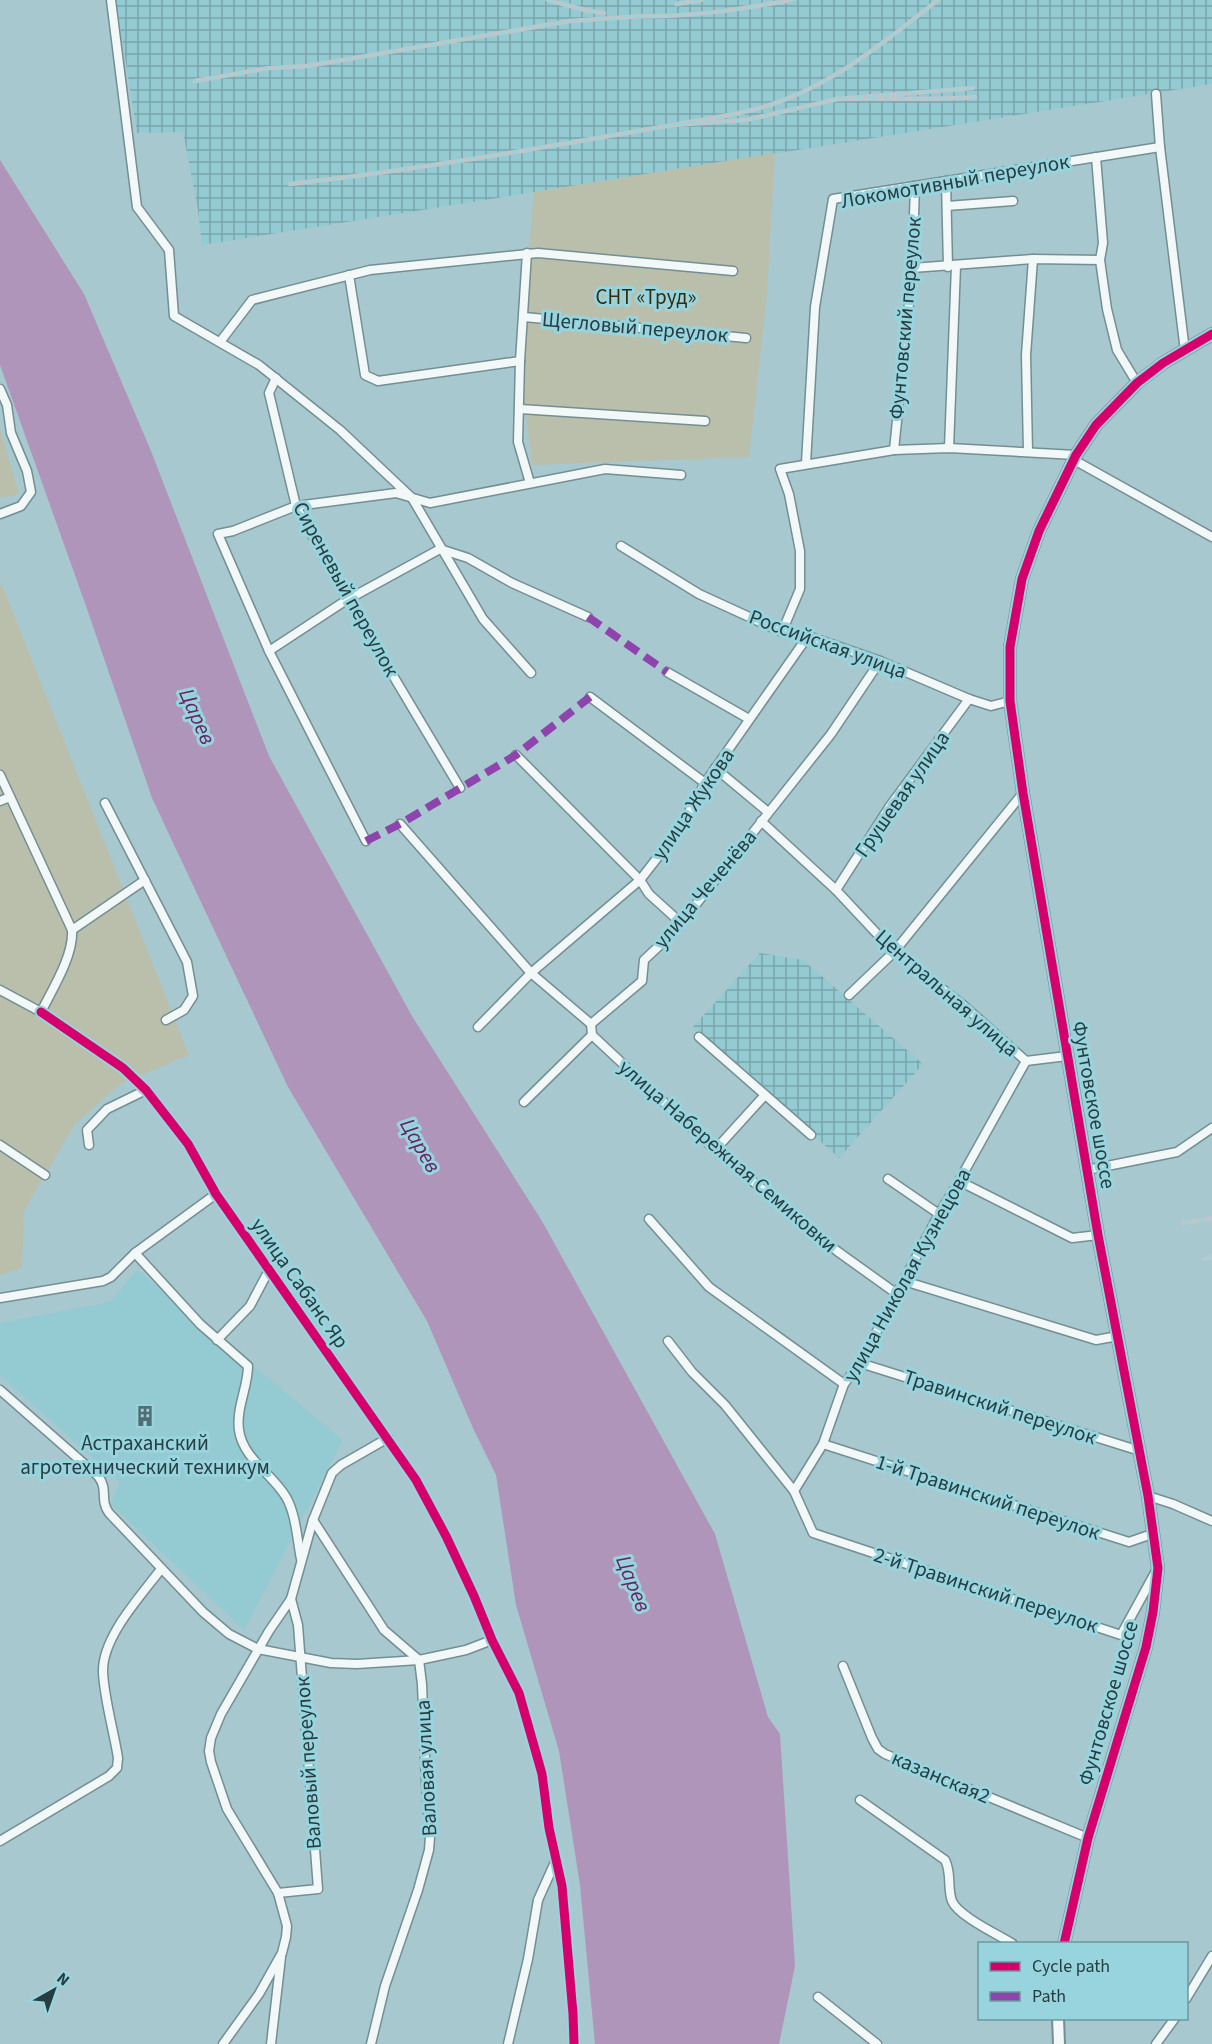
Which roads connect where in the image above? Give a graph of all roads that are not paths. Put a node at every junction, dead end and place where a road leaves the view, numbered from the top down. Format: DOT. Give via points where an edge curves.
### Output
graph roads {
  1 [pos="111,0"];
  2 [pos="1156,94"];
  3 [pos="1160,147"];
  4 [pos="1096,157"];
  5 [pos="946,181"];
  6 [pos="915,186"];
  7 [pos="1013,201"];
  8 [pos="947,206"];
  9 [pos="528,253"];
  10 [pos="1033,260"];
  11 [pos="1100,260"];
  12 [pos="952,267"];
  13 [pos="912,268"];
  14 [pos="733,271"];
  15 [pos="349,275"];
  16 [pos="524,317"];
  17 [pos="1212,334"];
  18 [pos="746,338"];
  19 [pos="220,342"];
  20 [pos="1185,351"];
  21 [pos="520,362"];
  22 [pos="276,378"];
  23 [pos="1137,383"];
  24 [pos="0,390"];
  25 [pos="520,409"];
  26 [pos="705,420"];
  27 [pos="949,448"];
  28 [pos="894,450"];
  29 [pos="1028,452"];
  30 [pos="1075,458"];
  31 [pos="806,463"];
  32 [pos="681,475"];
  33 [pos="530,483"];
  34 [pos="412,498"];
  35 [pos="296,506"];
  36 [pos="0,514"];
  37 [pos="1212,537"];
  38 [pos="621,546"];
  39 [pos="440,549"];
  40 [pos="348,600"];
  41 [pos="588,617"];
  42 [pos="782,632"];
  43 [pos="808,636"];
  44 [pos="269,651"];
  45 [pos="880,661"];
  46 [pos="667,672"];
  47 [pos="531,673"];
  48 [pos="590,697"];
  49 [pos="969,699"];
  50 [pos="1010,701"];
  51 [pos="749,720"];
  52 [pos="516,755"];
  53 [pos="715,768"];
  54 [pos="0,775"];
  55 [pos="705,783"];
  56 [pos="460,788"];
  57 [pos="1023,793"];
  58 [pos="10,797"];
  59 [pos="0,801"];
  60 [pos="105,803"];
  61 [pos="768,812"];
  62 [pos="761,821"];
  63 [pos="400,824"];
  64 [pos="366,841"];
  65 [pos="145,880"];
  66 [pos="640,880"];
  67 [pos="836,890"];
  68 [pos="681,923"];
  69 [pos="72,930"];
  70 [pos="894,952"];
  71 [pos="531,973"];
  72 [pos="0,990"];
  73 [pos="849,995"];
  74 [pos="41,1012"];
  75 [pos="166,1020"];
  76 [pos="591,1024"];
  77 [pos="478,1027"];
  78 [pos="592,1035"];
  79 [pos="699,1037"];
  80 [pos="1067,1056"];
  81 [pos="1026,1061"];
  82 [pos="146,1090"];
  83 [pos="765,1095"];
  84 [pos="524,1102"];
  85 [pos="1212,1128"];
  86 [pos="811,1135"];
  87 [pos="0,1145"];
  88 [pos="89,1145"];
  89 [pos="715,1150"];
  90 [pos="1087,1170"];
  91 [pos="45,1175"];
  92 [pos="888,1179"];
  93 [pos="959,1181"];
  94 [pos="216,1194"];
  95 [pos="939,1214"];
  96 [pos="649,1219"];
  97 [pos="1098,1235"];
  98 [pos="135,1253"];
  99 [pos="269,1270"];
  100 [pos="904,1281"];
  101 [pos="897,1294"];
  102 [pos="0,1298"];
  103 [pos="1118,1336"];
  104 [pos="217,1340"];
  105 [pos="668,1341"];
  106 [pos="860,1363"];
  107 [pos="844,1384"];
  108 [pos="0,1390"];
  109 [pos="388,1438"];
  110 [pos="823,1444"];
  111 [pos="1140,1451"];
  112 [pos="794,1491"];
  113 [pos="1148,1496"];
  114 [pos="313,1520"];
  115 [pos="1212,1521"];
  116 [pos="1152,1534"];
  117 [pos="302,1561"];
  118 [pos="1158,1568"];
  119 [pos="161,1569"];
  120 [pos="291,1599"];
  121 [pos="492,1640"];
  122 [pos="258,1649"];
  123 [pos="301,1657"];
  124 [pos="419,1660"];
  125 [pos="843,1666"];
  126 [pos="860,1800"];
  127 [pos="1088,1838"];
  128 [pos="0,1841"];
  129 [pos="556,1860"];
  130 [pos="278,1893"];
  131 [pos="1010,1942"];
  132 [pos="1064,1942"];
  133 [pos="282,1953"];
  134 [pos="1212,1956"];
  135 [pos="1188,1996"];
  136 [pos="818,1997"];
  137 [pos="1058,2020"];
  138 [pos="1174,2020"];
  139 [pos="223,2044"];
  140 [pos="272,2044"];
  141 [pos="371,2044"];
  142 [pos="508,2044"];
  143 [pos="574,2044"];
  144 [pos="878,2044"];
  145 [pos="1059,2044"];
  146 [pos="1156,2044"];
  1 -- 19 [label="street" via="137,207 169,250 174,316"];
  2 -- 3 [label="street"];
  3 -- 4 [label="street, Локомотивный переулок"];
  3 -- 20 [label="street"];
  4 -- 5 [label="street, Локомотивный переулок"];
  4 -- 11 [label="street" via="1103,243"];
  5 -- 6 [label="street, Локомотивный переулок"];
  5 -- 8 [label="street"];
  6 -- 13 [label="street, Фунтовский переулок"];
  6 -- 31 [label="street, Локомотивный переулок" via="832,199 815,307"];
  7 -- 8 [label="street"];
  8 -- 12 [label="street"];
  9 -- 14 [label="street"];
  9 -- 15 [label="street"];
  9 -- 16 [label="street"];
  10 -- 11 [label="street"];
  10 -- 12 [label="street"];
  10 -- 29 [label="street" via="1026,355"];
  11 -- 23 [label="street" via="1117,350"];
  12 -- 13 [label="street"];
  12 -- 27 [label="street"];
  13 -- 28 [label="street, Фунтовский переулок"];
  15 -- 19 [label="street" via="252,300"];
  15 -- 21 [label="street" via="365,375 378,381"];
  16 -- 18 [label="street, Щегловый переулок"];
  16 -- 21 [label="street"];
  17 -- 20 [label="street, Фунтовское шоссе"];
  19 -- 22 [label="street"];
  20 -- 23 [label="street, Фунтовское шоссе"];
  21 -- 25 [label="street"];
  22 -- 34 [label="street" via="340,430"];
  22 -- 35 [label="street, Сиреневый переулок" via="269,393"];
  23 -- 30 [label="street, Фунтовское шоссе" via="1096,425"];
  24 -- 36 [label="street" via="31,492 21,506"];
  25 -- 26 [label="street"];
  25 -- 33 [label="street" via="518,442"];
  27 -- 28 [label="street"];
  27 -- 29 [label="street"];
  28 -- 31 [label="street"];
  29 -- 30 [label="street"];
  30 -- 37 [label="street"];
  30 -- 50 [label="street, Фунтовское шоссе" via="1039,531 1022,579 1010,647"];
  31 -- 42 [label="street" via="780,469 800,551 801,589"];
  32 -- 33 [label="street" via="605,469"];
  33 -- 34 [label="street" via="429,503"];
  34 -- 35 [label="street" via="396,493"];
  34 -- 39 [label="street"];
  35 -- 40 [label="street, Сиреневый переулок"];
  35 -- 44 [label="street" via="218,534"];
  38 -- 42 [label="street, Российская улица" via="699,594"];
  39 -- 40 [label="street"];
  39 -- 41 [label="street" via="468,558"];
  39 -- 47 [label="street" via="483,619"];
  40 -- 44 [label="street"];
  40 -- 56 [label="street, Сиреневый переулок"];
  42 -- 43 [label="street, Российская улица"];
  43 -- 45 [label="street, Российская улица"];
  43 -- 51 [label="street, улица Жукова"];
  44 -- 64 [label="street"];
  45 -- 49 [label="street, Российская улица"];
  45 -- 61 [label="street, улица Чеченёва" via="831,734"];
  46 -- 51 [label="street"];
  48 -- 55 [label="street"];
  49 -- 50 [label="street, Российская улица" via="991,706"];
  49 -- 67 [label="street, Грушевая улица" via="890,806"];
  50 -- 57 [label="street, Фунтовское шоссе"];
  51 -- 53 [label="street, улица Жукова"];
  52 -- 66 [label="street"];
  53 -- 55 [label="street, улица Жукова"];
  53 -- 61 [label="street"];
  54 -- 58 [label="street"];
  55 -- 66 [label="street, улица Жукова" via="679,830"];
  57 -- 70 [label="street"];
  57 -- 80 [label="street, Фунтовское шоссе"];
  58 -- 59 [label="street"];
  58 -- 69 [label="street"];
  60 -- 65 [label="street"];
  61 -- 62 [label="street, улица Чеченёва"];
  62 -- 67 [label="street, Центральная улица"];
  62 -- 68 [label="street, улица Чеченёва"];
  63 -- 71 [label="street"];
  65 -- 69 [label="street"];
  65 -- 75 [label="street" via="187,962 193,996 183,1010"];
  66 -- 68 [label="street" via="649,894"];
  66 -- 71 [label="street, улица Жукова"];
  67 -- 70 [label="street, Центральная улица"];
  68 -- 76 [label="street, улица Чеченёва" via="644,960 642,981"];
  69 -- 74 [label="street" via="69,952"];
  70 -- 73 [label="street"];
  70 -- 81 [label="street, Центральная улица" via="962,1004"];
  71 -- 76 [label="street"];
  71 -- 77 [label="street, улица Жукова"];
  72 -- 74 [label="street, улица Сабанс Яр"];
  74 -- 82 [label="street, улица Сабанс Яр" via="123,1068"];
  76 -- 78 [label="street"];
  78 -- 84 [label="street"];
  78 -- 89 [label="street, улица Набережная Семиковки"];
  79 -- 83 [label="street"];
  80 -- 81 [label="street, Центральная улица"];
  80 -- 90 [label="street, Фунтовское шоссе"];
  81 -- 93 [label="street, улица Николая Кузнецова"];
  82 -- 88 [label="street" via="107,1109 87,1131"];
  82 -- 94 [label="street, улица Сабанс Яр" via="188,1144"];
  83 -- 86 [label="street"];
  83 -- 89 [label="street"];
  85 -- 90 [label="street" via="1177,1152"];
  87 -- 91 [label="street"];
  89 -- 101 [label="street, улица Набережная Семиковки" via="837,1251"];
  90 -- 97 [label="street, Фунтовское шоссе"];
  92 -- 95 [label="street"];
  93 -- 95 [label="street, улица Николая Кузнецова"];
  93 -- 97 [label="street" via="1072,1238"];
  94 -- 98 [label="street"];
  94 -- 99 [label="street, улица Сабанс Яр"];
  95 -- 100 [label="street, улица Николая Кузнецова"];
  96 -- 107 [label="street" via="709,1287"];
  97 -- 103 [label="street, Фунтовское шоссе"];
  98 -- 102 [label="street" via="103,1281"];
  98 -- 104 [label="street"];
  99 -- 104 [label="street" via="250,1306"];
  99 -- 109 [label="street, улица Сабанс Яр"];
  100 -- 101 [label="street, улица Николая Кузнецова"];
  100 -- 103 [label="street" via="1096,1340"];
  101 -- 106 [label="street, улица Николая Кузнецова"];
  103 -- 111 [label="street, Фунтовское шоссе"];
  104 -- 117 [label="street" via="248,1366 239,1431 252,1458 290,1505"];
  105 -- 112 [label="street"];
  106 -- 107 [label="street, улица Николая Кузнецова"];
  106 -- 111 [label="street, Травинский переулок"];
  107 -- 110 [label="street, улица Николая Кузнецова"];
  108 -- 119 [label="street" via="98,1476 104,1483 104,1506"];
  109 -- 114 [label="street" via="332,1473"];
  109 -- 121 [label="street, улица Сабанс Яр" via="446,1536"];
  110 -- 112 [label="street, улица Николая Кузнецова"];
  110 -- 116 [label="street, 1-й Травинский переулок" via="1129,1542"];
  111 -- 113 [label="street, Фунтовское шоссе"];
  112 -- 118 [label="street, 2-й Травинский переулок" via="813,1533 1121,1635"];
  113 -- 115 [label="street"];
  113 -- 116 [label="street, Фунтовское шоссе"];
  114 -- 117 [label="street"];
  114 -- 124 [label="street" via="384,1630"];
  116 -- 118 [label="street, Фунтовское шоссе"];
  117 -- 120 [label="street"];
  118 -- 127 [label="street, Фунтовское шоссе" via="1146,1647"];
  119 -- 122 [label="street" via="229,1634"];
  119 -- 128 [label="street" via="115,1633 103,1670 117,1768"];
  120 -- 122 [label="street"];
  120 -- 123 [label="street, Валовый переулок"];
  121 -- 124 [label="street"];
  121 -- 129 [label="street, улица Сабанс Яр" via="519,1693 542,1774"];
  122 -- 123 [label="street"];
  122 -- 130 [label="street" via="221,1714 209,1750 231,1817"];
  123 -- 124 [label="street" via="357,1664"];
  123 -- 130 [label="street, Валовый переулок" via="318,1889"];
  124 -- 141 [label="street, Валовая улица" via="429,1850 385,1986"];
  125 -- 127 [label="street, казанская2" via="872,1738 885,1754"];
  126 -- 131 [label="street" via="945,1860 954,1905"];
  127 -- 132 [label="street, Фунтовское шоссе"];
  129 -- 142 [label="street" via="538,1900"];
  129 -- 143 [label="street, улица Сабанс Яр" via="562,1886"];
  130 -- 133 [label="street" via="287,1926"];
  133 -- 139 [label="street" via="259,1994"];
  133 -- 140 [label="street"];
  134 -- 135 [label="street"];
  136 -- 144 [label="street"];
  137 -- 145 [label="street"];
  138 -- 146 [label="street"];
}
